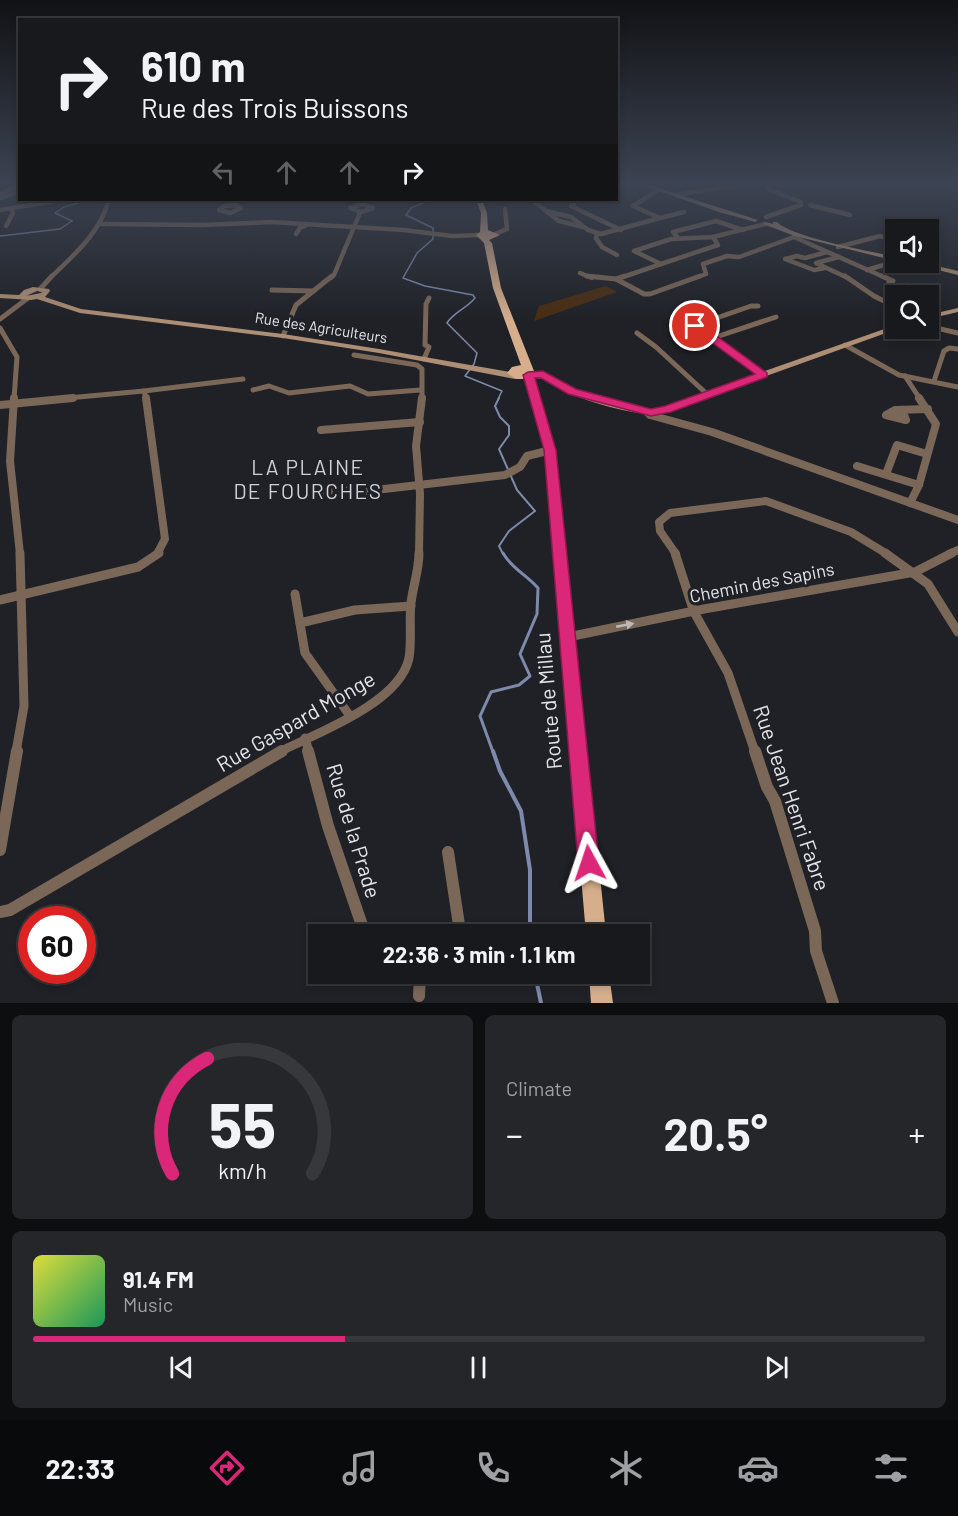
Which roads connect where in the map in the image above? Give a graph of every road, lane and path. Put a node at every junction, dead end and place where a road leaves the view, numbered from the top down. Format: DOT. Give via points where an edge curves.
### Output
graph roads {
  1 [pos="96,229"];
  2 [pos="298,229"];
  3 [pos="353,229"];
  4 [pos="381,229"];
  5 [pos="486,229"];
  6 [pos="507,229"];
  7 [pos="586,229"];
  8 [pos="625,229"];
  9 [pos="684,229"];
  10 [pos="739,229"];
  11 [pos="780,229"];
  12 [pos="781,229"];
  13 [pos="621,230"];
  14 [pos="743,230"];
  15 [pos="297,234"];
  16 [pos="597,234"];
  17 [pos="488,236"];
  18 [pos="795,236"];
  19 [pos="712,237"];
  20 [pos="678,238"];
  21 [pos="885,238"];
  22 [pos="850,247"];
  23 [pos="827,252"];
  24 [pos="617,255"];
  25 [pos="839,257"];
  26 [pos="885,257"];
  27 [pos="805,258"];
  28 [pos="816,263"];
  29 [pos="661,264"];
  30 [pos="885,264"];
  31 [pos="825,268"];
  32 [pos="939,269"];
  33 [pos="867,270"];
  34 [pos="580,273"];
  35 [pos="958,273"];
  36 [pos="616,279"];
  37 [pos="889,282"];
  38 [pos="272,290"];
  39 [pos="314,291"];
  40 [pos="41,294"];
  41 [pos="0,296"];
  42 [pos="25,296"];
  43 [pos="429,298"];
  44 [pos="885,301"];
  45 [pos="758,306"];
  46 [pos="957,310"];
  47 [pos="939,314"];
  48 [pos="776,317"];
  49 [pos="0,319"];
  50 [pos="695,326"];
  51 [pos="0,328"];
  52 [pos="939,329"];
  53 [pos="885,332"];
  54 [pos="637,333"];
  55 [pos="688,333"];
  56 [pos="958,333"];
  57 [pos="283,336"];
  58 [pos="713,338"];
  59 [pos="845,345"];
  60 [pos="958,349"];
  61 [pos="354,355"];
  62 [pos="424,359"];
  63 [pos="523,372"];
  64 [pos="763,375"];
  65 [pos="905,376"];
  66 [pos="243,379"];
  67 [pos="934,381"];
  68 [pos="958,387"];
  69 [pos="253,390"];
  70 [pos="420,390"];
  71 [pos="144,392"];
  72 [pos="708,395"];
  73 [pos="12,403"];
  74 [pos="0,405"];
  75 [pos="902,410"];
  76 [pos="927,410"];
  77 [pos="652,412"];
  78 [pos="420,422"];
  79 [pos="321,430"];
  80 [pos="927,454"];
  81 [pos="549,457"];
  82 [pos="857,466"];
  83 [pos="886,474"];
  84 [pos="420,484"];
  85 [pos="919,485"];
  86 [pos="325,493"];
  87 [pos="910,502"];
  88 [pos="958,520"];
  89 [pos="958,550"];
  90 [pos="915,572"];
  91 [pos="295,594"];
  92 [pos="22,595"];
  93 [pos="0,600"];
  94 [pos="411,606"];
  95 [pos="694,612"];
  96 [pos="300,623"];
  97 [pos="958,632"];
  98 [pos="567,637"];
  99 [pos="350,716"];
  100 [pos="305,738"];
  101 [pos="0,850"];
  102 [pos="448,852"];
  103 [pos="0,912"];
  104 [pos="361,924"];
  105 [pos="459,924"];
  106 [pos="595,924"];
  107 [pos="420,984"];
  108 [pos="600,984"];
  109 [pos="419,996"];
  110 [pos="602,1003"];
  111 [pos="833,1003"];
  1 -- 40 [label="street"];
  2 -- 15 [label="street"];
  3 -- 39 [label="street" via="334,274"];
  4 -- 17 [label="street"];
  5 -- 17 [label="main road, Route de Millau"];
  6 -- 17 [label="street"];
  7 -- 16 [label="street"];
  8 -- 13 [label="street"];
  9 -- 20 [label="street" via="673,232"];
  10 -- 14 [label="street"];
  11 -- 18 [label="street"];
  12 -- 18 [label="street"];
  13 -- 16 [label="street"];
  14 -- 19 [label="street"];
  16 -- 24 [label="street" via="602,247"];
  17 -- 63 [label="main road, Route de Millau" via="494,279"];
  18 -- 22 [label="street"];
  18 -- 23 [label="street"];
  18 -- 36 [label="street" via="739,257 727,256 703,264 706,274 647,294"];
  19 -- 20 [label="street"];
  19 -- 29 [label="street" via="718,245"];
  20 -- 29 [label="street" via="634,251"];
  21 -- 22 [label="street" via="880,236"];
  22 -- 26 [label="street"];
  23 -- 25 [label="street"];
  23 -- 27 [label="street"];
  25 -- 28 [label="street"];
  25 -- 33 [label="street"];
  27 -- 28 [label="street"];
  27 -- 31 [label="street" via="785,260 814,270"];
  28 -- 31 [label="street"];
  29 -- 36 [label="street"];
  30 -- 33 [label="street"];
  31 -- 44 [label="street"];
  32 -- 35 [label="street"];
  33 -- 37 [label="street" via="893,281"];
  34 -- 36 [label="street" via="594,280"];
  38 -- 39 [label="street"];
  39 -- 57 [label="street" via="293,308"];
  40 -- 42 [label="street, Rue des Agriculteurs"];
  40 -- 57 [label="street, Rue des Agriculteurs" via="80,311"];
  41 -- 42 [label="street, Rue des Agriculteurs"];
  42 -- 49 [label="street"];
  43 -- 62 [label="street" via="425,345 429,347"];
  45 -- 50 [label="street"];
  46 -- 47 [label="street"];
  48 -- 58 [label="street"];
  50 -- 55 [label="street" via="682,330"];
  50 -- 58 [label="street"];
  51 -- 73 [label="street" via="16,353"];
  52 -- 56 [label="street"];
  53 -- 59 [label="street"];
  54 -- 72 [label="street"];
  57 -- 62 [label="street, Rue des Agriculteurs"];
  58 -- 64 [label="street"];
  59 -- 64 [label="street"];
  59 -- 65 [label="street"];
  60 -- 67 [label="street" via="944,351"];
  61 -- 70 [label="street, Rue Gaspard Monge" via="421,367"];
  62 -- 63 [label="street, Rue des Agriculteurs" via="484,371"];
  63 -- 77 [label="street" via="543,374 568,389"];
  63 -- 81 [label="main road, Route de Millau"];
  64 -- 72 [label="street"];
  65 -- 67 [label="street"];
  65 -- 76 [label="street"];
  66 -- 71 [label="street"];
  67 -- 68 [label="street"];
  69 -- 70 [label="street" via="269,386 289,393 350,386 368,394"];
  70 -- 78 [label="street, Rue Gaspard Monge"];
  71 -- 73 [label="street"];
  71 -- 92 [label="street" via="165,539 162,551 138,567"];
  72 -- 77 [label="street"];
  73 -- 74 [label="street"];
  73 -- 92 [label="street" via="10,461"];
  75 -- 76 [label="street"];
  76 -- 80 [label="street" via="936,424"];
  77 -- 87 [label="street" via="650,415 712,432"];
  78 -- 79 [label="street"];
  78 -- 84 [label="street, Rue Gaspard Monge" via="416,446"];
  80 -- 83 [label="street" via="897,445"];
  80 -- 85 [label="street"];
  81 -- 84 [label="street" via="527,456 520,467 505,475"];
  81 -- 98 [label="main road, Route de Millau"];
  82 -- 83 [label="street"];
  83 -- 85 [label="street"];
  84 -- 86 [label="street"];
  84 -- 94 [label="street, Rue Gaspard Monge" via="419,562"];
  85 -- 87 [label="street"];
  87 -- 88 [label="street"];
  89 -- 90 [label="street, Chemin des Sapins"];
  90 -- 95 [label="street, Chemin des Sapins"];
  90 -- 95 [label="street, Rue Jean Henri Fabre" via="851,532 766,501 670,513 658,526 678,558"];
  90 -- 97 [label="street" via="933,590"];
  91 -- 96 [label="street"];
  92 -- 93 [label="street"];
  92 -- 101 [label="street" via="24,706"];
  94 -- 96 [label="street" via="348,609"];
  94 -- 99 [label="street, Rue Gaspard Monge" via="409,658 402,676 383,696"];
  98 -- 95 [label="street, Chemin des Sapins, one-way"];
  95 -- 111 [label="street, Rue Jean Henri Fabre" via="728,673 775,801"];
  96 -- 99 [label="street" via="305,653"];
  98 -- 106 [label="main road, Route de Millau"];
  99 -- 100 [label="street, Rue Gaspard Monge"];
  100 -- 103 [label="street, Rue Gaspard Monge" via="10,910"];
  100 -- 104 [label="street, Rue de la Prade" via="328,826"];
  102 -- 105 [label="street"];
  107 -- 109 [label="street"];
  108 -- 110 [label="main road"];
}
